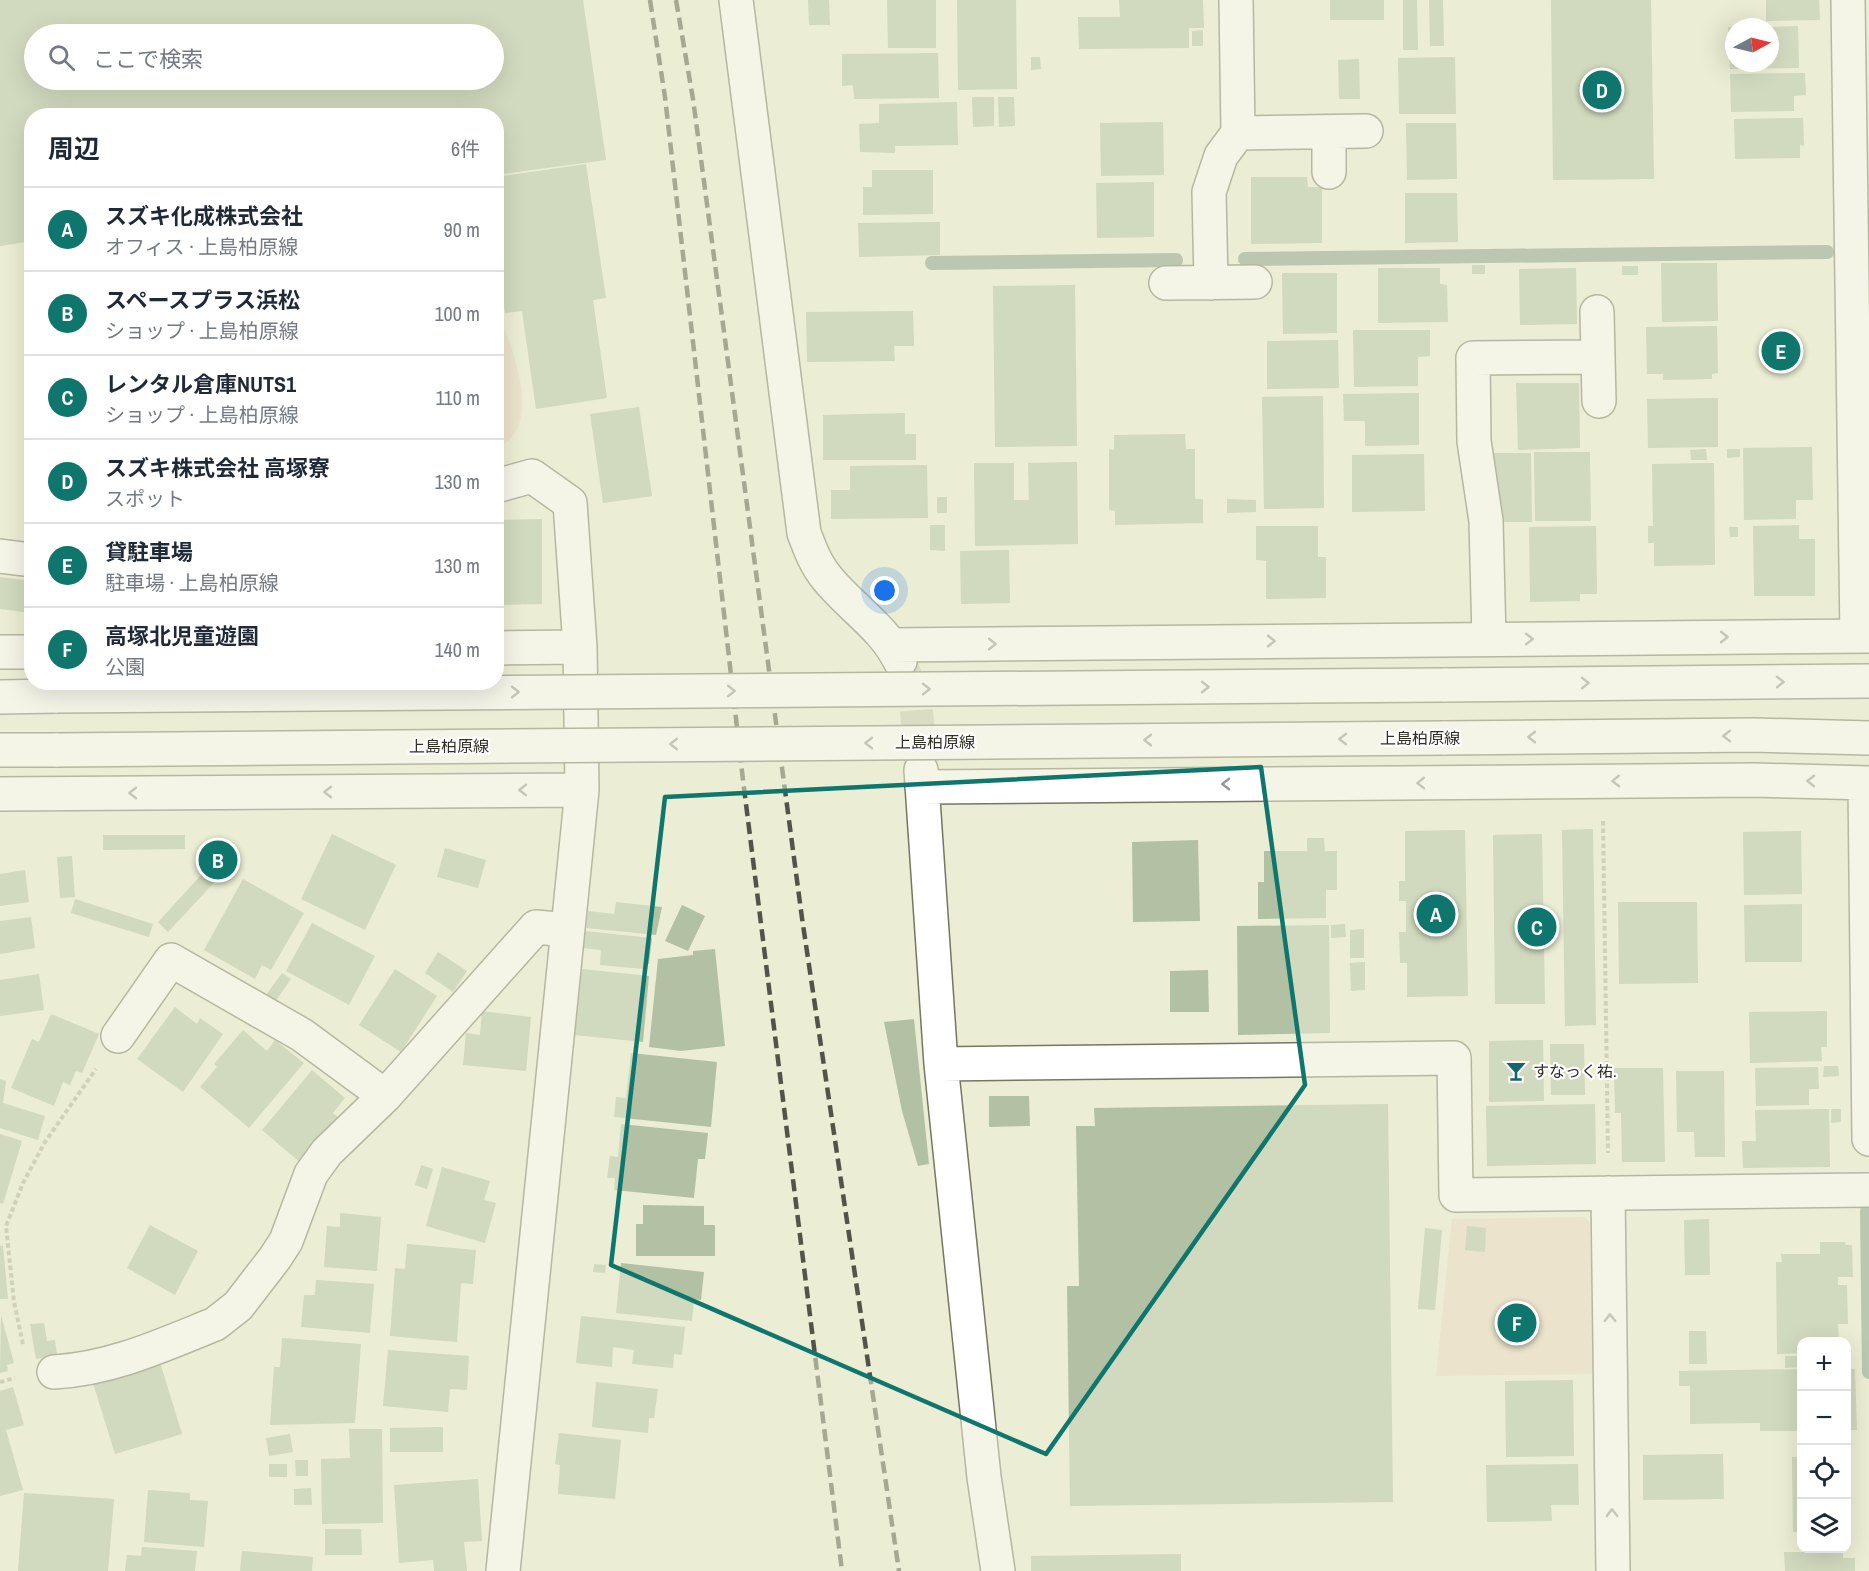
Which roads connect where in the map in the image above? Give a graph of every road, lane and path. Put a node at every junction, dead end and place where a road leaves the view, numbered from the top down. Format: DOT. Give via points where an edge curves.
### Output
graph roads {
  1 [pos="736,0"];
  2 [pos="1236,0"];
  3 [pos="1848,0"];
  4 [pos="1366,131"];
  5 [pos="1329,132"];
  6 [pos="1238,133"];
  7 [pos="1329,172"];
  8 [pos="1255,282"];
  9 [pos="1166,283"];
  10 [pos="1211,283"];
  11 [pos="1598,312"];
  12 [pos="1598,357"];
  13 [pos="1599,401"];
  14 [pos="504,484"];
  15 [pos="0,556"];
  16 [pos="24,559"];
  17 [pos="1863,636"];
  18 [pos="1489,639"];
  19 [pos="580,647"];
  20 [pos="504,648"];
  21 [pos="0,652"];
  22 [pos="24,652"];
  23 [pos="1869,681"];
  24 [pos="0,697"];
  25 [pos="1869,738"];
  26 [pos="0,750"];
  27 [pos="1867,783"];
  28 [pos="582,790"];
  29 [pos="0,794"];
  30 [pos="1603,820"];
  31 [pos="567,930"];
  32 [pos="118,1036"];
  33 [pos="941,1064"];
  34 [pos="385,1096"];
  35 [pos="1869,1139"];
  36 [pos="1869,1190"];
  37 [pos="1608,1193"];
  38 [pos="0,1224"];
  39 [pos="6,1226"];
  40 [pos="25,1353"];
  41 [pos="54,1372"];
  42 [pos="503,1571"];
  43 [pos="998,1571"];
  44 [pos="1613,1571"];
  1 -- 18 [label="street, one-way" via="804,533 827,578 874,623 896,653"];
  2 -- 6 [label="street"];
  3 -- 17 [label="street"];
  4 -- 5 [label="street"];
  5 -- 6 [label="street"];
  5 -- 7 [label="street"];
  6 -- 10 [label="street" via="1221,156 1209,192"];
  8 -- 10 [label="street"];
  9 -- 10 [label="street"];
  11 -- 12 [label="street"];
  12 -- 13 [label="street"];
  12 -- 18 [label="street" via="1473,358 1474,441 1486,521"];
  14 -- 19 [label="street" via="532,476 570,503"];
  15 -- 16 [label="street"];
  18 -- 17 [label="street, one-way"];
  19 -- 20 [label="street"];
  19 -- 28 [label="street"];
  21 -- 22 [label="street"];
  24 -- 23 [label="street, one-way, bridge"];
  25 -- 26 [label="street, 上島柏原線, one-way, bridge" via="1754,735"];
  27 -- 33 [label="street, one-way" via="922,778"];
  27 -- 35 [label="street"];
  28 -- 29 [label="street, one-way"];
  28 -- 31 [label="street"];
  30 -- 37 [label="path"];
  31 -- 34 [label="street" via="536,927"];
  31 -- 42 [label="street"];
  32 -- 34 [label="street" via="171,960 302,1035"];
  32 -- 39 [label="path" via="45,1142"];
  33 -- 37 [label="street" via="1454,1058 1456,1195"];
  33 -- 43 [label="street" via="984,1477"];
  34 -- 41 [label="street" via="327,1152 303,1191 286,1241 227,1316 128,1358"];
  36 -- 37 [label="street"];
  44 -- 37 [label="street, one-way"];
  38 -- 39 [label="path"];
  39 -- 40 [label="path" via="14,1302"];
}
